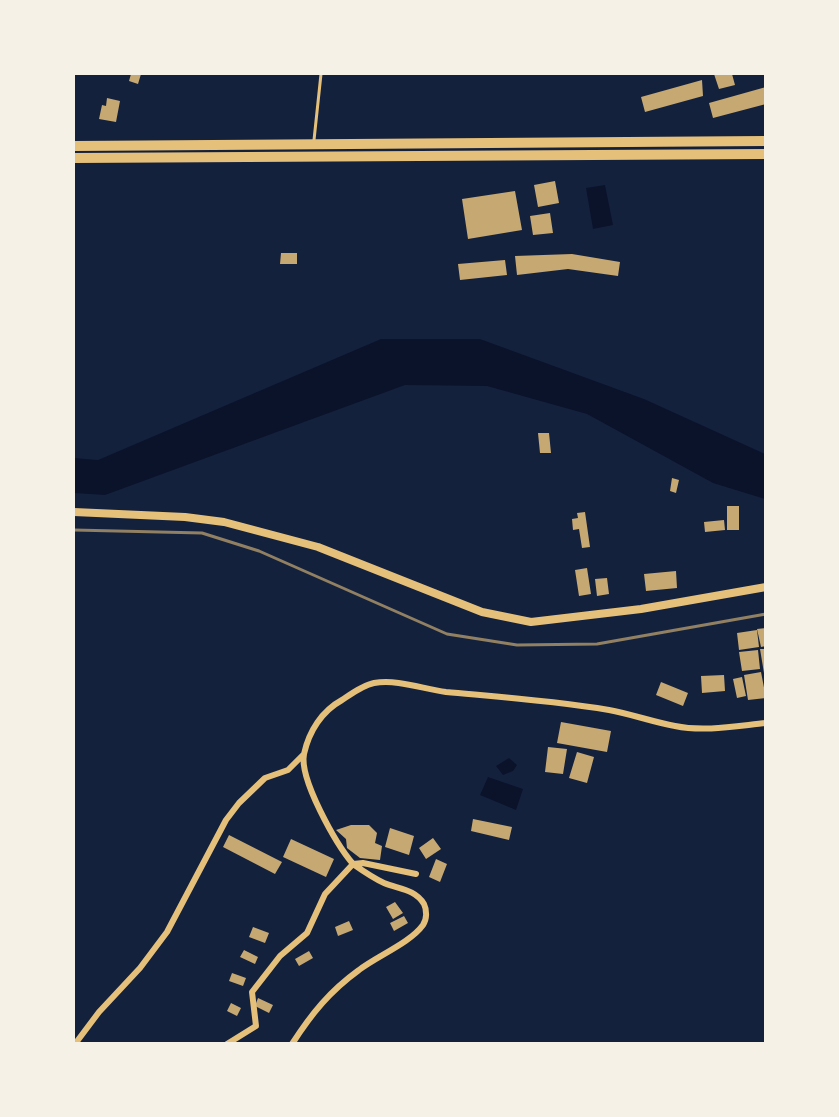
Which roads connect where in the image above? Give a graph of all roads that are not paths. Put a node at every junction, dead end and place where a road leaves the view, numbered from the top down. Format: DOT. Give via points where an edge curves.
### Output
graph roads {
  1 [pos="321,74"];
  2 [pos="765,141"];
  3 [pos="563,142"];
  4 [pos="314,144"];
  5 [pos="74,146"];
  6 [pos="765,154"];
  7 [pos="563,155"];
  8 [pos="313,157"];
  9 [pos="74,158"];
  10 [pos="74,512"];
  11 [pos="765,587"];
  12 [pos="765,723"];
  13 [pos="303,755"];
  14 [pos="353,864"];
  15 [pos="416,874"];
  16 [pos="75,1044"];
  17 [pos="227,1044"];
  18 [pos="292,1044"];
  1 -- 4 [label="lane"];
  2 -- 3 [label="highway"];
  3 -- 4 [label="highway"];
  3 -- 7 [label="highway"];
  4 -- 5 [label="highway"];
  4 -- 8 [label="lane"];
  6 -- 7 [label="highway"];
  7 -- 8 [label="highway"];
  8 -- 9 [label="highway"];
  10 -- 11 [label="street" via="224,522 318,548 482,612 531,622 641,609"];
  12 -- 13 [label="street" via="727,728 677,727 610,710 426,690 393,682 372,683 328,708 313,728"];
  13 -- 14 [label="street" via="318,807"];
  13 -- 16 [label="street" via="288,770 265,778 239,802 167,932"];
  14 -- 15 [label="street"];
  14 -- 17 [label="street" via="325,894 307,933 280,956 252,992 256,1026"];
  14 -- 18 [label="street" via="417,897 425,905 424,924 325,998"];
}
